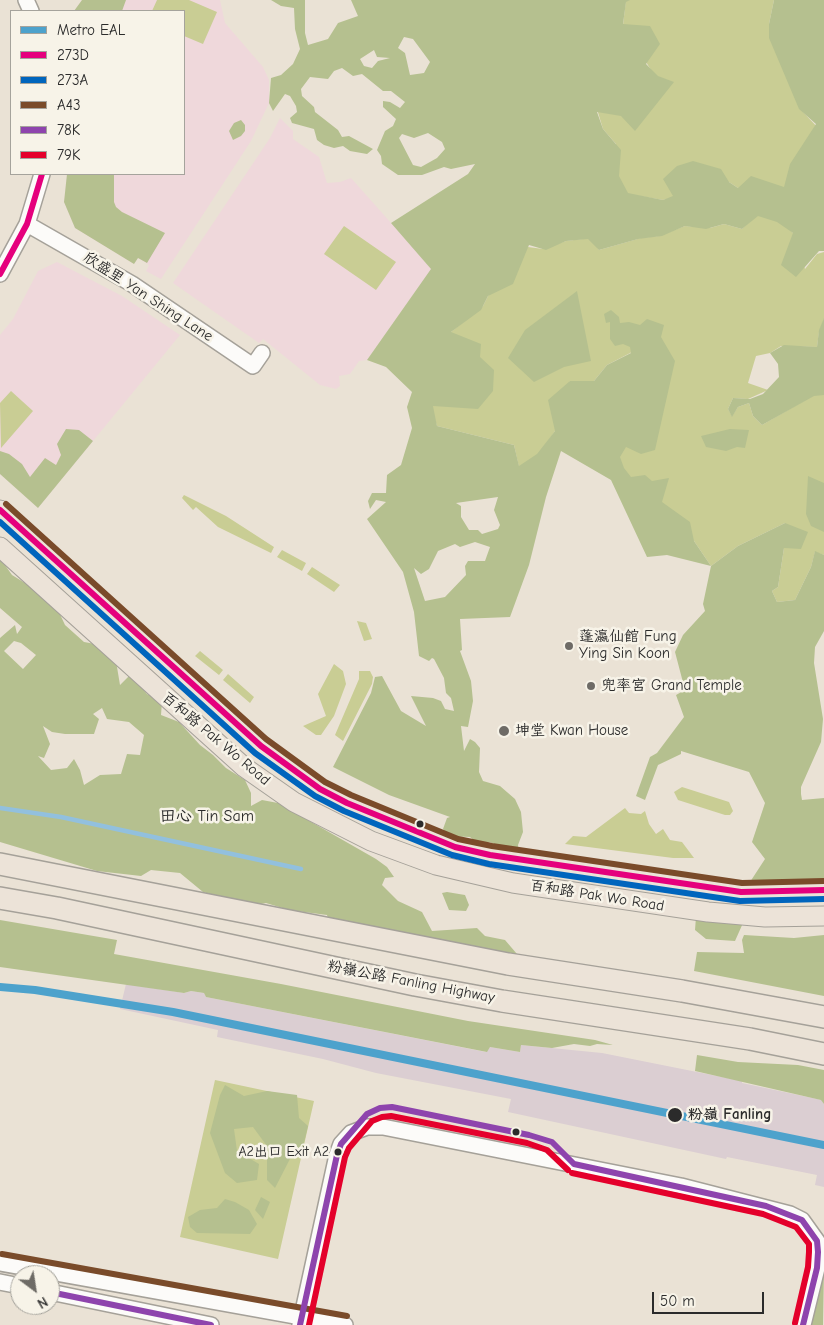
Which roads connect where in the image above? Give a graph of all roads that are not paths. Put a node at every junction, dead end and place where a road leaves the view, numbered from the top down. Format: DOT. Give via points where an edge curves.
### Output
graph roads {
  1 [pos="42,175"];
  2 [pos="27,224"];
  3 [pos="0,274"];
  4 [pos="262,353"];
  5 [pos="0,510"];
  6 [pos="0,548"];
  7 [pos="0,864"];
  8 [pos="824,890"];
  9 [pos="0,898"];
  10 [pos="824,916"];
  11 [pos="824,1017"];
  12 [pos="824,1054"];
  13 [pos="0,1263"];
  14 [pos="60,1294"];
  15 [pos="301,1321"];
  16 [pos="211,1325"];
  17 [pos="345,1325"];
  18 [pos="803,1325"];
  1 -- 2 [label="street"];
  2 -- 3 [label="street"];
  2 -- 4 [label="street, 欣盛里 Yan Shing Lane" via="132,284 253,366"];
  5 -- 8 [label="main road, 百和路 Pak Wo Road" via="261,746 320,789 347,804 455,847 490,855 740,892"];
  6 -- 10 [label="main road, 百和路 Pak Wo Road" via="244,767 294,802 371,842 436,865 512,883 708,912 765,917"];
  7 -- 11 [label="highway" via="498,962"];
  9 -- 12 [label="highway, 粉嶺公路 Fanling Highway" via="425,987 750,1039"];
  13 -- 15 [label="street"];
  14 -- 16 [label="street"];
  15 -- 17 [label="street"];
  15 -- 18 [label="street" via="341,1144 351,1133 367,1127 383,1127 681,1186 790,1214 802,1220 817,1241 817,1268"];
}
